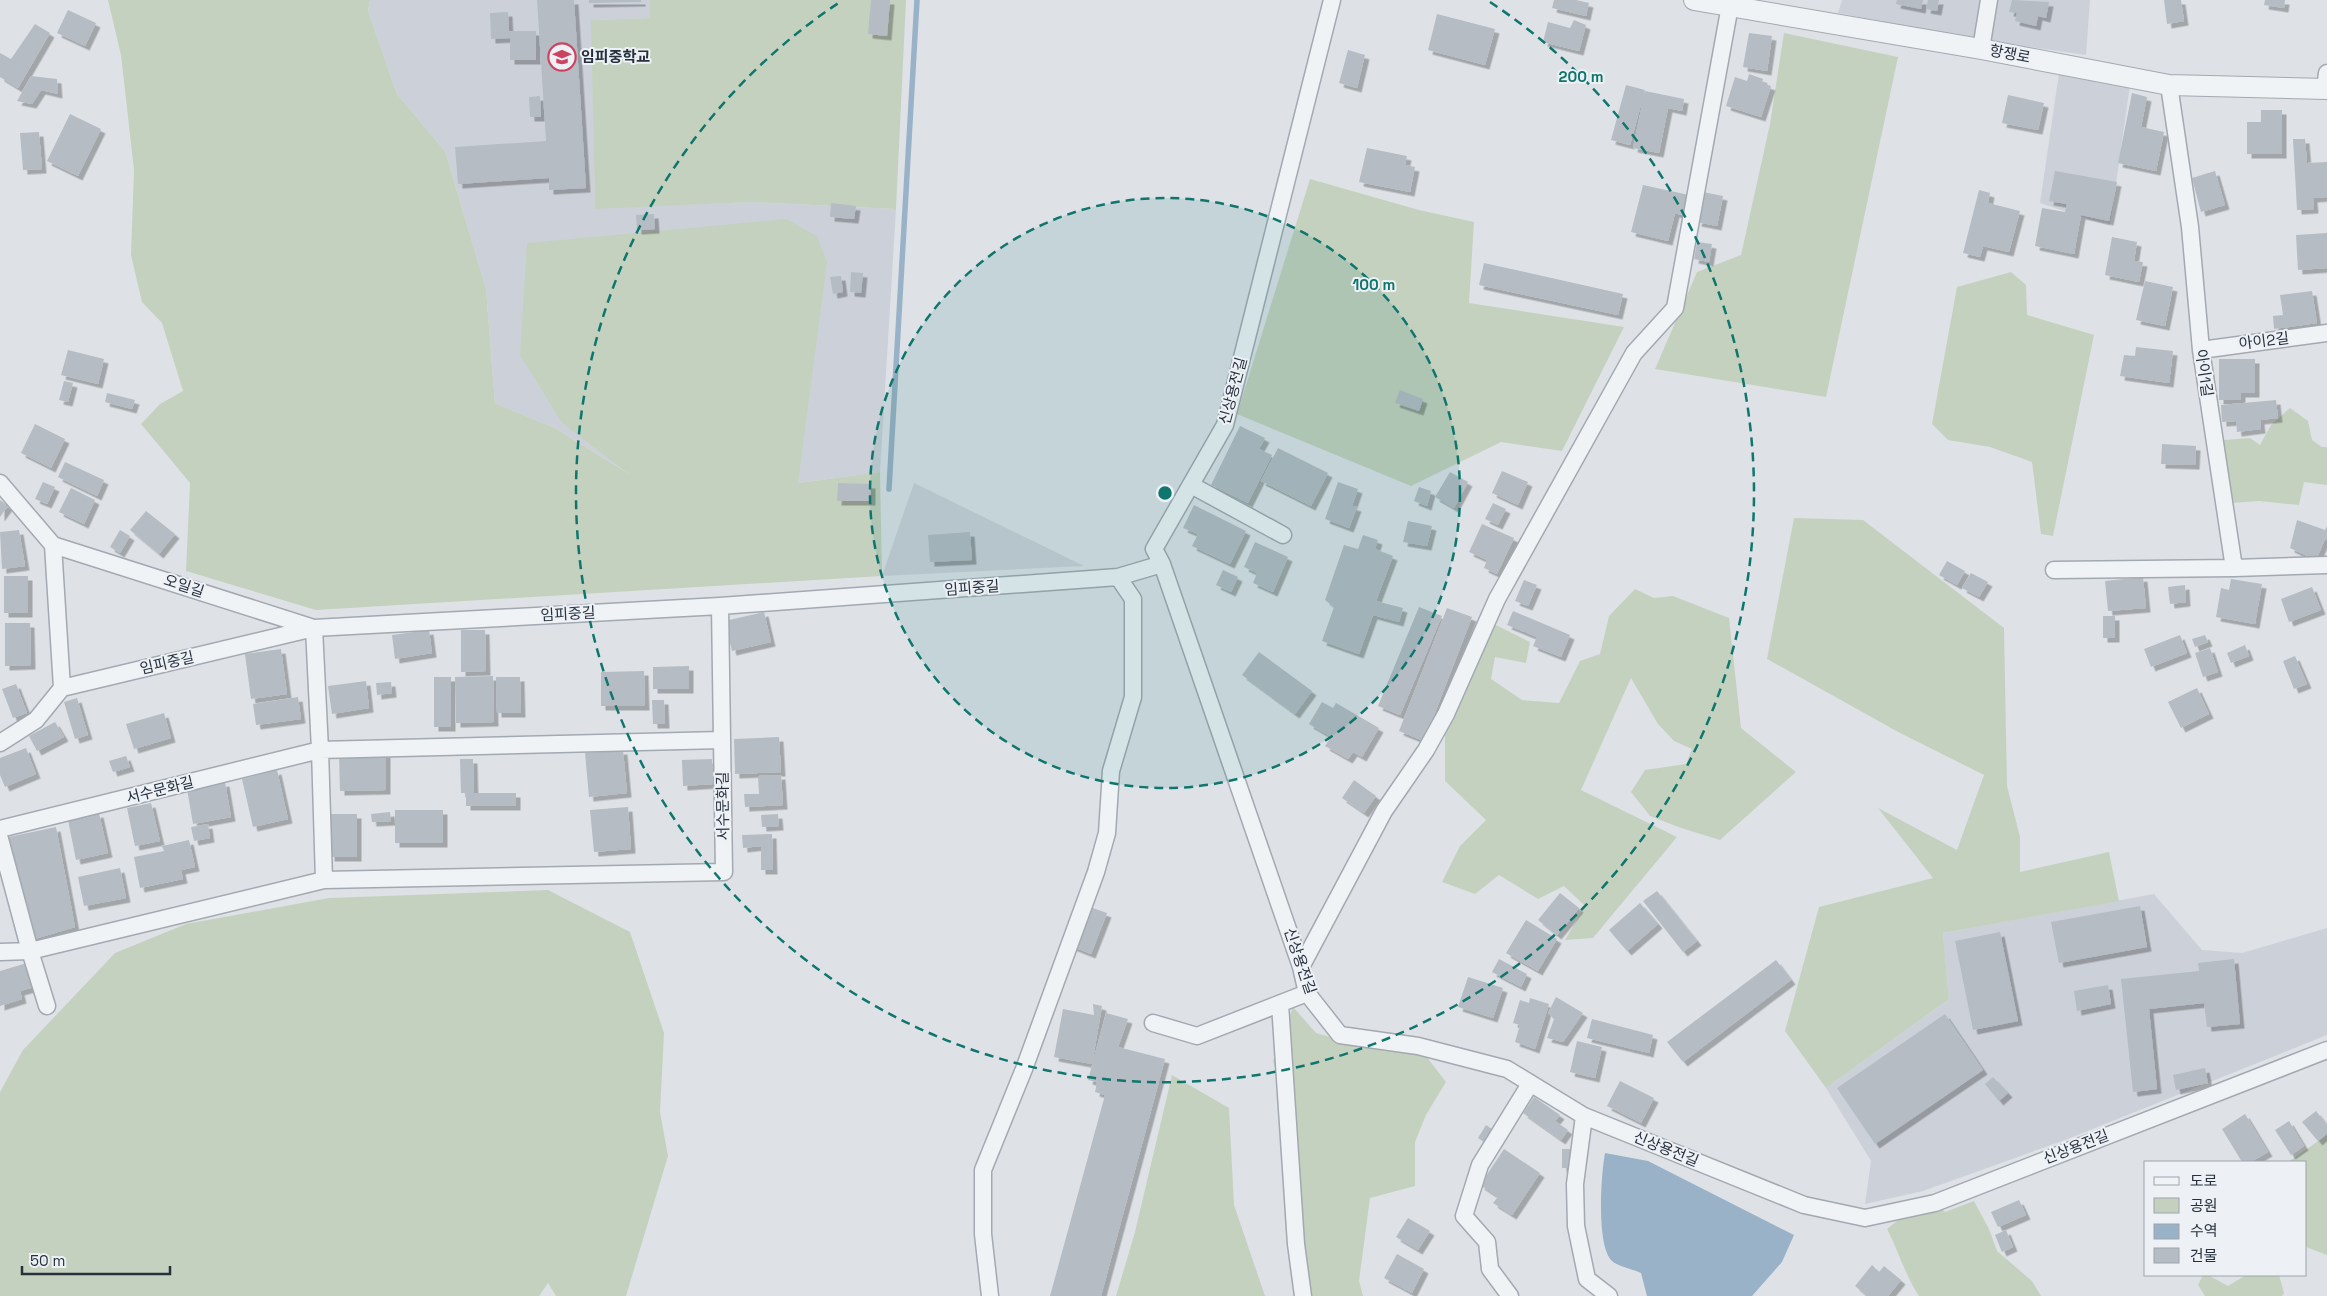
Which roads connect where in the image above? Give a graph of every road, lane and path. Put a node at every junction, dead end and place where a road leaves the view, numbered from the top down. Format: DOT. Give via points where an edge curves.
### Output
graph roads {
  1 [pos="1332,0"];
  2 [pos="1694,0"];
  3 [pos="1989,0"];
  4 [pos="1730,3"];
  5 [pos="1981,49"];
  6 [pos="2326,83"];
  7 [pos="2169,85"];
  8 [pos="2327,333"];
  9 [pos="2201,350"];
  10 [pos="0,483"];
  11 [pos="1191,485"];
  12 [pos="1283,535"];
  13 [pos="54,545"];
  14 [pos="1162,564"];
  15 [pos="2327,565"];
  16 [pos="2234,568"];
  17 [pos="2054,570"];
  18 [pos="1118,577"];
  19 [pos="720,606"];
  20 [pos="314,628"];
  21 [pos="62,688"];
  22 [pos="722,740"];
  23 [pos="0,743"];
  24 [pos="320,750"];
  25 [pos="0,829"];
  26 [pos="0,839"];
  27 [pos="324,880"];
  28 [pos="30,951"];
  29 [pos="0,952"];
  30 [pos="1301,967"];
  31 [pos="1307,993"];
  32 [pos="1280,1004"];
  33 [pos="47,1006"];
  34 [pos="1152,1023"];
  35 [pos="2327,1050"];
  36 [pos="1530,1084"];
  37 [pos="1584,1116"];
  38 [pos="990,1296"];
  39 [pos="1303,1296"];
  40 [pos="1510,1296"];
  41 [pos="1609,1296"];
  1 -- 11 [label="street, 신상용전길" via="1225,425"];
  2 -- 4 [label="street, 항쟁로"];
  3 -- 5 [label="street"];
  4 -- 5 [label="street, 항쟁로"];
  4 -- 30 [label="street" via="1675,308 1634,353 1497,599 1442,722 1384,811"];
  5 -- 7 [label="street, 항쟁로"];
  6 -- 7 [label="street, 항쟁로"];
  7 -- 9 [label="street, 아이1길" via="2190,227"];
  8 -- 9 [label="street, 아이2길"];
  9 -- 16 [label="street, 아이1길"];
  10 -- 13 [label="street"];
  11 -- 12 [label="street"];
  11 -- 14 [label="street, 신상용전길" via="1154,549"];
  13 -- 20 [label="street, 오일길"];
  13 -- 21 [label="street"];
  14 -- 18 [label="street, 임피중길"];
  14 -- 30 [label="street, 신상용전길"];
  15 -- 16 [label="street"];
  16 -- 17 [label="street"];
  18 -- 19 [label="street, 임피중길"];
  18 -- 38 [label="street" via="1133,599 1133,697 1111,771 1107,833 1096,872 984,1170 983,1234"];
  19 -- 20 [label="street, 임피중길"];
  19 -- 22 [label="street"];
  20 -- 21 [label="street, 임피중길"];
  20 -- 24 [label="street"];
  21 -- 23 [label="street" via="36,720"];
  22 -- 24 [label="street, 서수문화길"];
  22 -- 27 [label="street, 서수문화길" via="724,872"];
  24 -- 25 [label="street, 서수문화길"];
  24 -- 27 [label="street"];
  26 -- 28 [label="street"];
  27 -- 28 [label="street, 서수문화길"];
  28 -- 29 [label="street, 서수문화길"];
  28 -- 33 [label="street"];
  30 -- 31 [label="street, 신상용전길"];
  31 -- 32 [label="street"];
  31 -- 36 [label="street, 신상용전길" via="1340,1036 1427,1048 1507,1069"];
  32 -- 34 [label="street" via="1196,1036"];
  32 -- 39 [label="street" via="1296,1244"];
  35 -- 37 [label="street, 신상용전길" via="1935,1203 1865,1218 1804,1206"];
  36 -- 37 [label="street, 신상용전길"];
  36 -- 40 [label="street" via="1480,1165 1464,1216 1487,1242 1490,1269"];
  37 -- 41 [label="street" via="1575,1184 1576,1226 1587,1279"];
}
